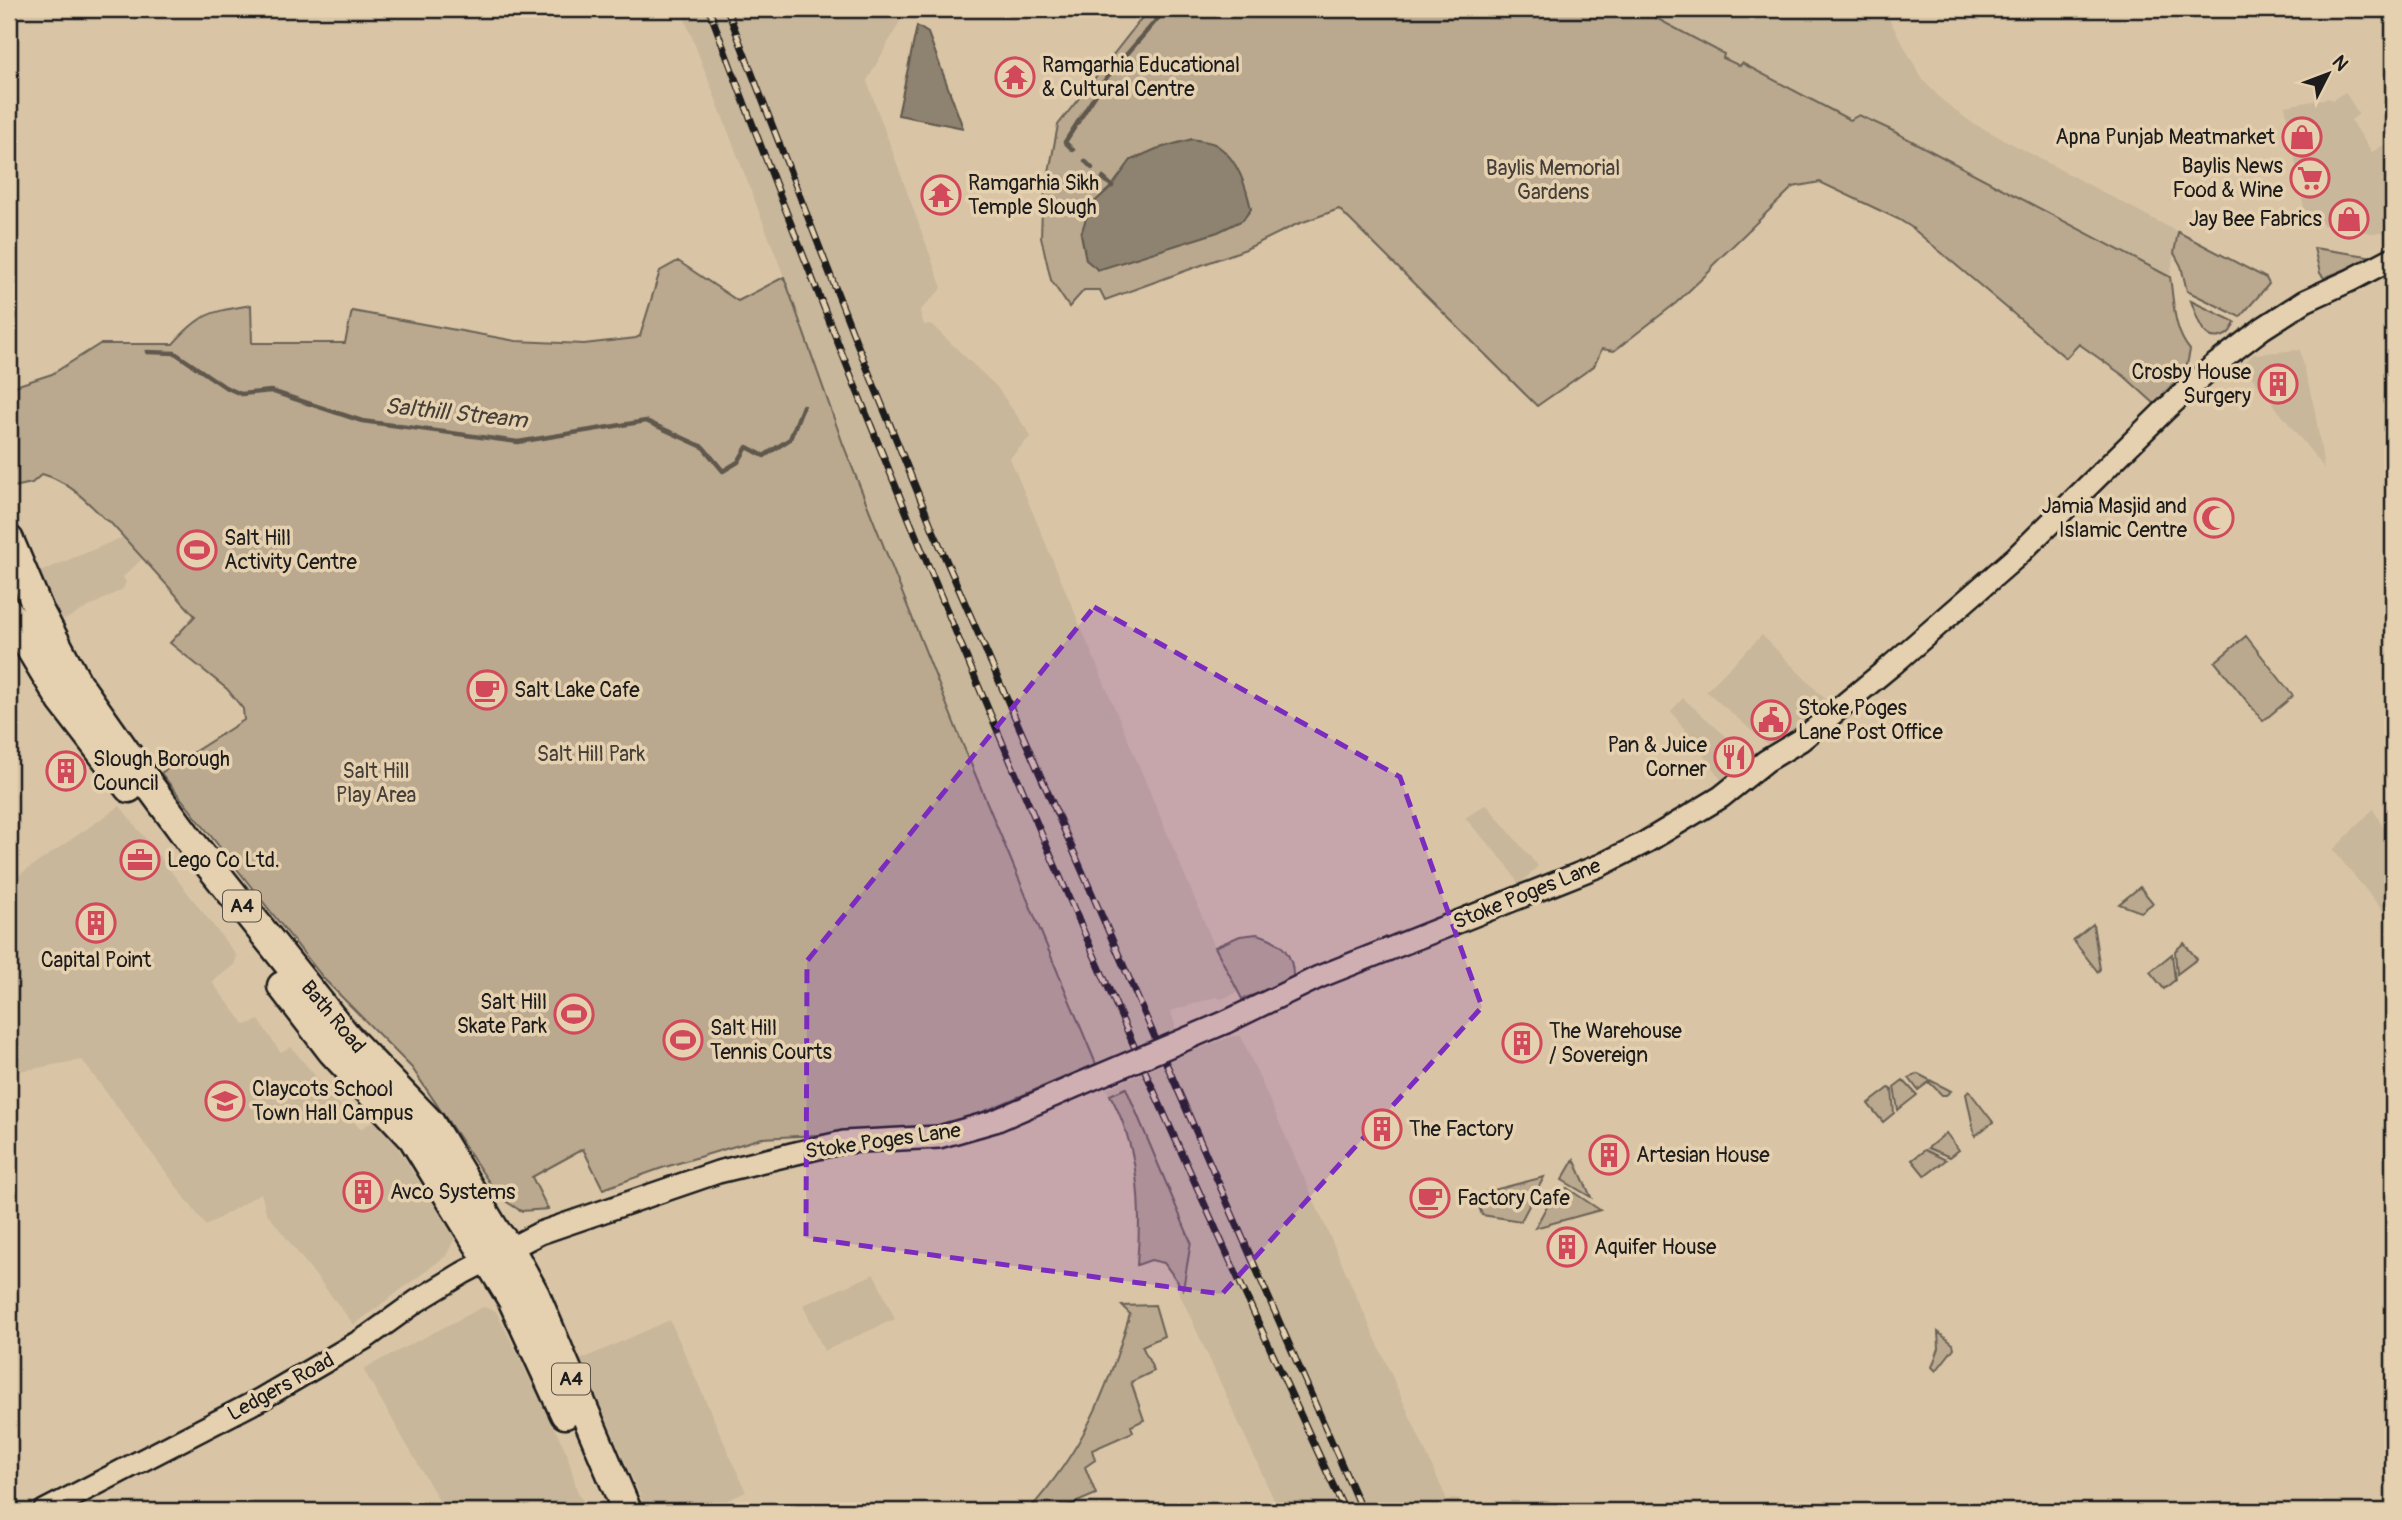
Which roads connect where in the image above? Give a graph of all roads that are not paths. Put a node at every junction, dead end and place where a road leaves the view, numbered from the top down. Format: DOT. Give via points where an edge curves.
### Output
graph roads {
  1 [pos="2393,258"];
  2 [pos="9,540"];
  3 [pos="31,594"];
  4 [pos="9,614"];
  5 [pos="499,1254"];
  6 [pos="44,1511"];
  7 [pos="611,1511"];
  8 [pos="626,1511"];
  1 -- 5 [label="street, Stoke Poges Lane, bridge" via="2305,301 2212,366 2015,557 1892,665 1801,740 1721,797 1646,842 1601,865 1319,977 995,1121 939,1137 844,1142 718,1172 540,1233"];
  2 -- 3 [label="main road, Bath Road / A4"];
  3 -- 4 [label="main road"];
  3 -- 5 [label="main road, Bath Road / A4" via="77,683 191,842 346,1037 430,1123 496,1232"];
  4 -- 5 [label="main road, Bath Road / A4" via="62,701 127,786 332,1051 413,1138"];
  5 -- 6 [label="street, Ledgers Road" via="261,1399"];
  5 -- 7 [label="main road, Bath Road / A4" via="512,1299"];
  5 -- 8 [label="main road, Bath Road / A4" via="535,1296"];
}
